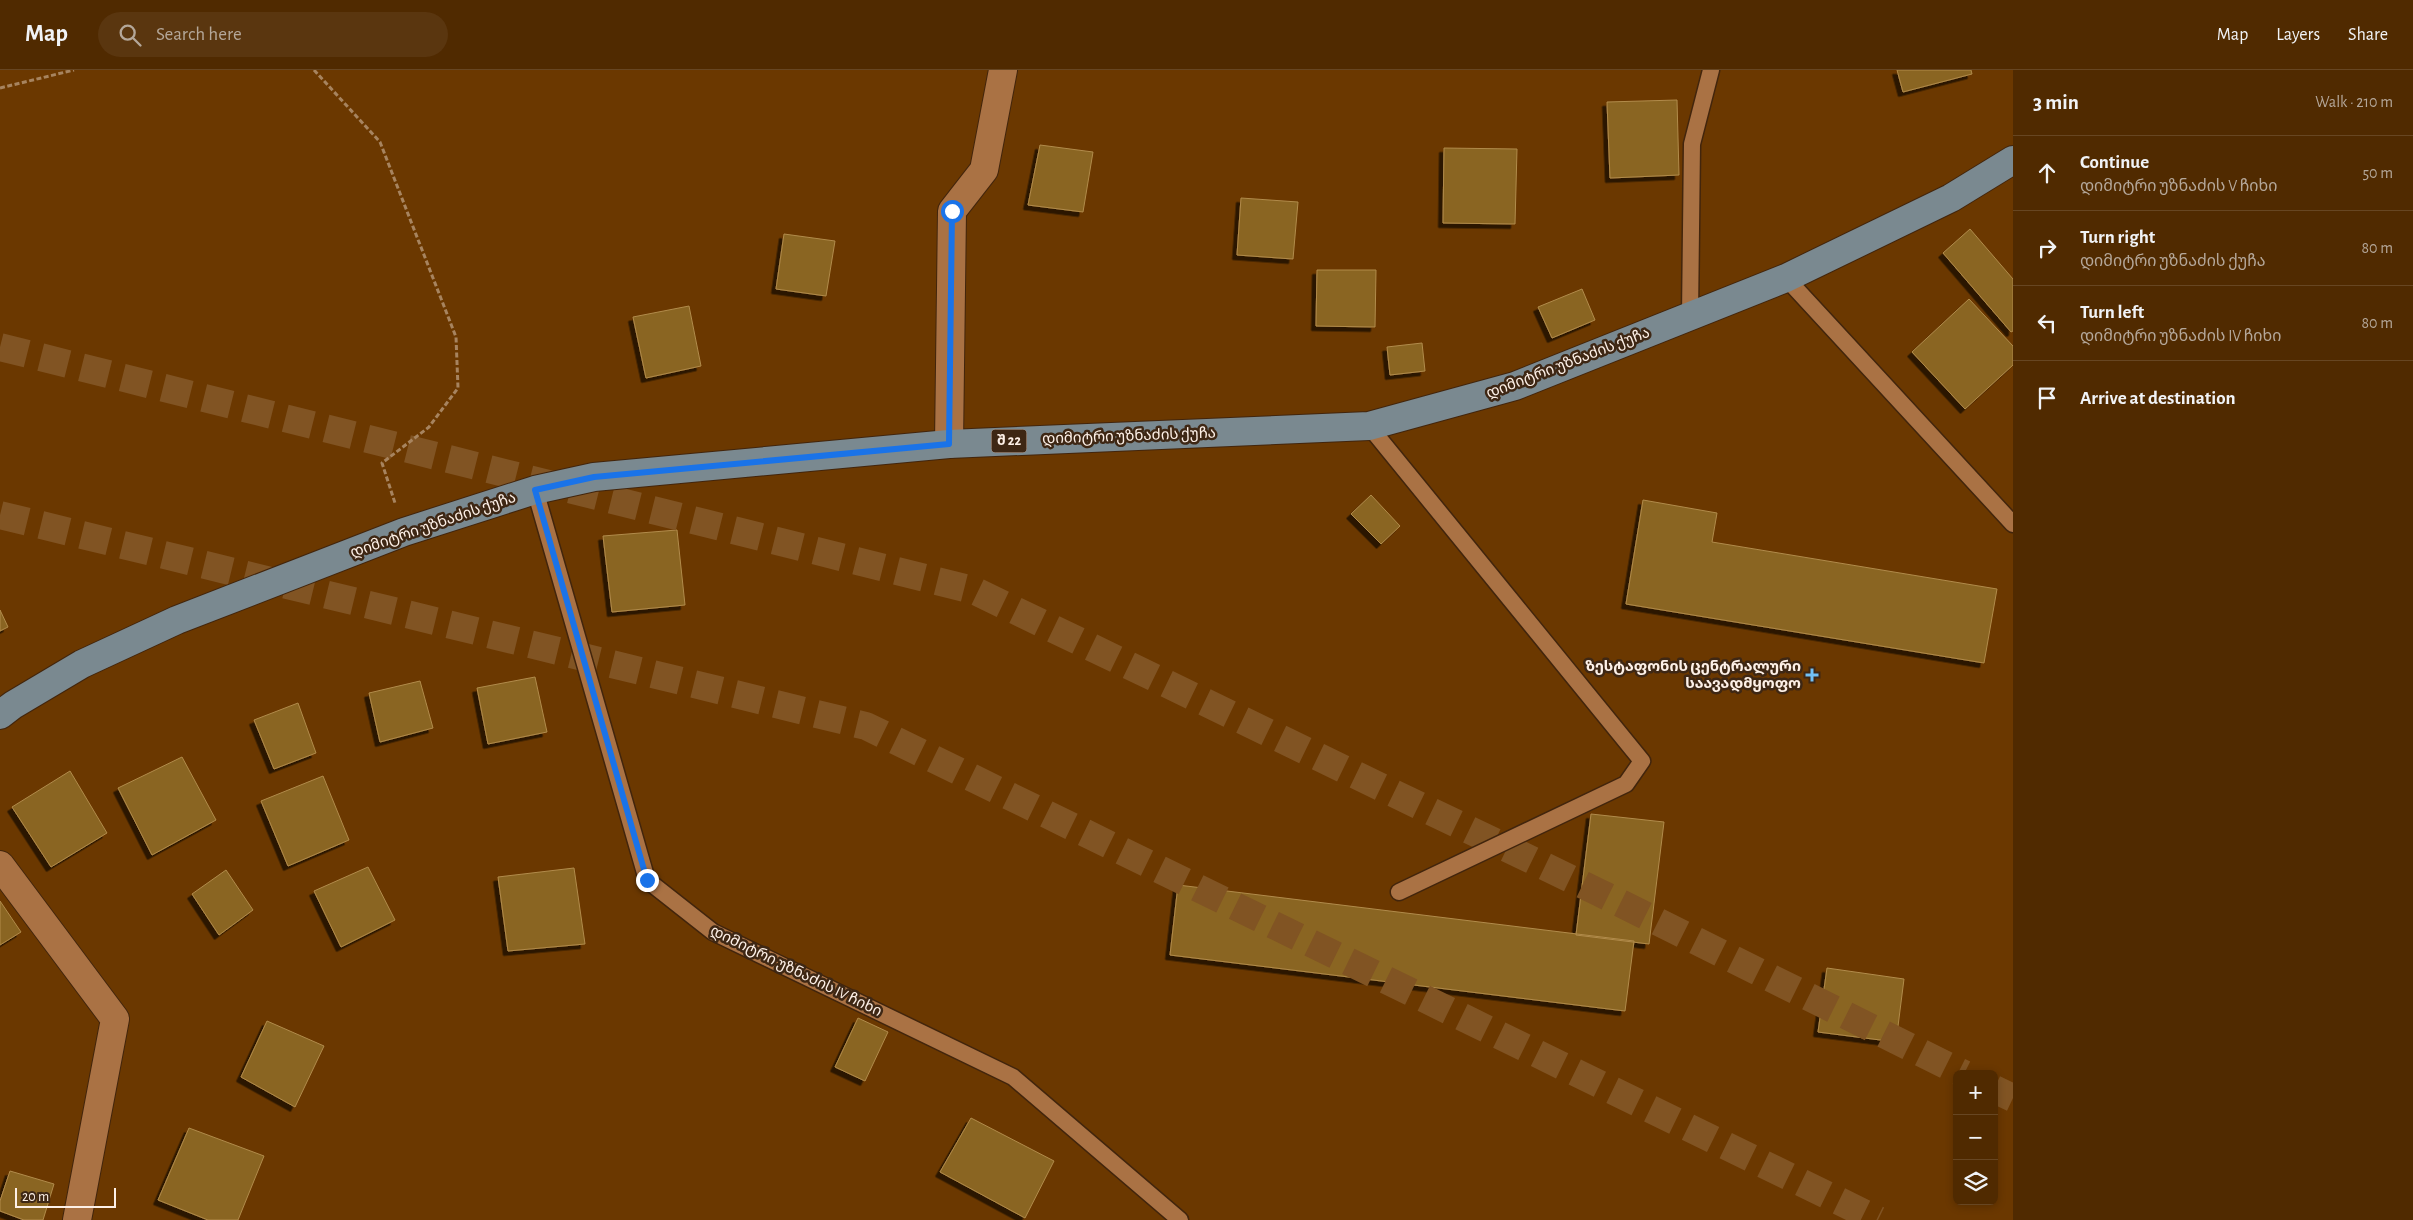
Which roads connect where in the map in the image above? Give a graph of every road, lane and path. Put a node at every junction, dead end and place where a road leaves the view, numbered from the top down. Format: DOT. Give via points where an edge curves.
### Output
graph roads {
  1 [pos="74,70"];
  2 [pos="314,70"];
  3 [pos="1003,70"];
  4 [pos="1711,70"];
  5 [pos="0,88"];
  6 [pos="2013,160"];
  7 [pos="1786,278"];
  8 [pos="1690,316"];
  9 [pos="1369,426"];
  10 [pos="949,444"];
  11 [pos="535,490"];
  12 [pos="2013,524"];
  13 [pos="404,532"];
  14 [pos="0,715"];
  15 [pos="0,865"];
  16 [pos="1399,892"];
  17 [pos="77,1220"];
  18 [pos="1180,1220"];
  1 -- 5 [label="path"];
  2 -- 13 [label="path" via="380,142 456,337 458,388 429,427 382,463"];
  3 -- 10 [label="street" via="984,170 952,211"];
  4 -- 8 [label="lane" via="1692,144"];
  6 -- 7 [label="main road, დიმიტრი უზნაძის ქუჩა / შ 22" via="1952,198"];
  7 -- 8 [label="main road, დიმიტრი უზნაძის ქუჩა / შ 22"];
  7 -- 12 [label="lane"];
  8 -- 9 [label="main road, დიმიტრი უზნაძის ქუჩა / შ 22" via="1515,386"];
  9 -- 10 [label="main road, დიმიტრი უზნაძის ქუჩა / შ 22"];
  9 -- 16 [label="lane" via="1642,761 1626,784"];
  10 -- 11 [label="main road, დიმიტრი უზნაძის ქუჩა / შ 22" via="594,477"];
  11 -- 13 [label="main road, დიმიტრი უზნაძის ქუჩა / შ 22"];
  11 -- 18 [label="lane, დიმიტრი უზნაძის IV ჩიხი" via="647,880 713,932 1013,1077"];
  13 -- 14 [label="main road, დიმიტრი უზნაძის ქუჩა / შ 22" via="177,620 82,664"];
  15 -- 17 [label="street" via="115,1019"];
}
